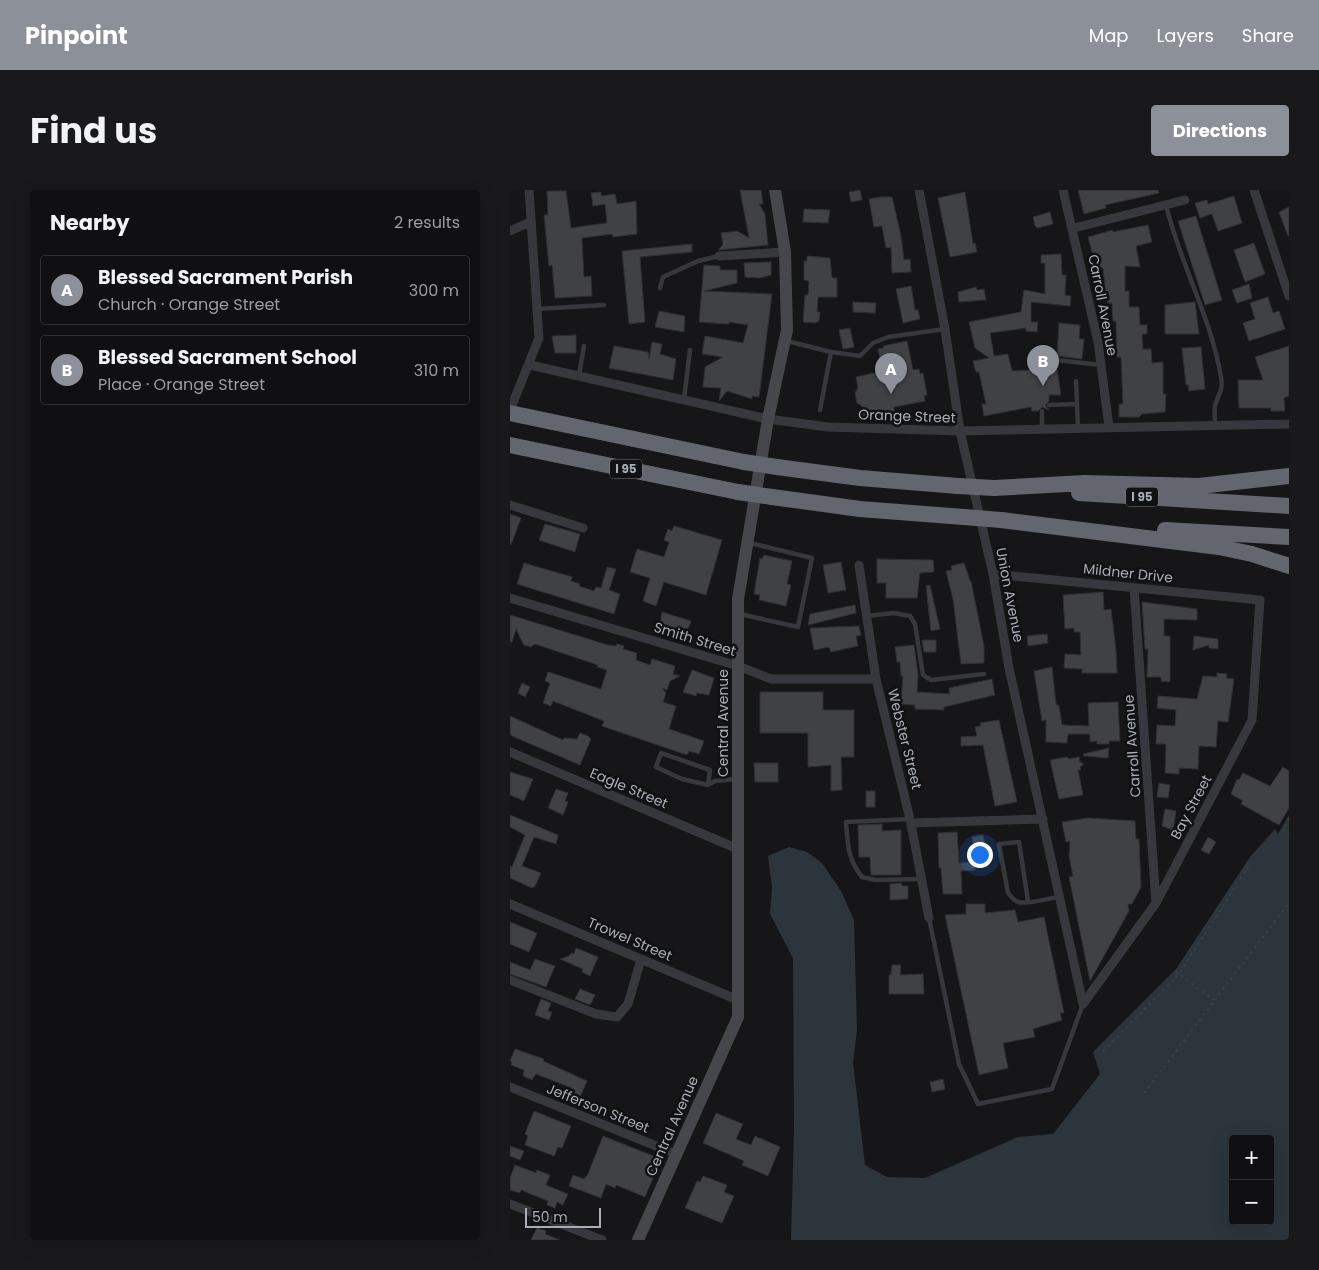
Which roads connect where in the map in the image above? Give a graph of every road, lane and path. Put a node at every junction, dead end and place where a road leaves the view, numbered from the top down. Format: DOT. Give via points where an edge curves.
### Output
graph roads {
  1 [pos="529,190"];
  2 [pos="775,190"];
  3 [pos="919,190"];
  4 [pos="1064,190"];
  5 [pos="1254,190"];
  6 [pos="1186,200"];
  7 [pos="1165,205"];
  8 [pos="530,222"];
  9 [pos="1074,228"];
  10 [pos="510,230"];
  11 [pos="785,252"];
  12 [pos="719,256"];
  13 [pos="660,288"];
  14 [pos="1289,296"];
  15 [pos="604,305"];
  16 [pos="537,309"];
  17 [pos="945,329"];
  18 [pos="785,341"];
  19 [pos="584,346"];
  20 [pos="690,350"];
  21 [pos="831,352"];
  22 [pos="1047,359"];
  23 [pos="1101,365"];
  24 [pos="530,366"];
  25 [pos="579,375"];
  26 [pos="1076,381"];
  27 [pos="684,399"];
  28 [pos="1077,404"];
  29 [pos="1049,405"];
  30 [pos="820,410"];
  31 [pos="1042,411"];
  32 [pos="515,413"];
  33 [pos="768,419"];
  34 [pos="1289,424"];
  35 [pos="1215,426"];
  36 [pos="1109,427"];
  37 [pos="1078,428"];
  38 [pos="1042,429"];
  39 [pos="960,432"];
  40 [pos="512,445"];
  41 [pos="1289,476"];
  42 [pos="994,488"];
  43 [pos="510,505"];
  44 [pos="1289,506"];
  45 [pos="1001,520"];
  46 [pos="583,528"];
  47 [pos="1289,538"];
  48 [pos="746,542"];
  49 [pos="859,565"];
  50 [pos="1289,566"];
  51 [pos="993,574"];
  52 [pos="1134,588"];
  53 [pos="510,598"];
  54 [pos="1260,600"];
  55 [pos="738,614"];
  56 [pos="867,616"];
  57 [pos="738,666"];
  58 [pos="984,674"];
  59 [pos="876,678"];
  60 [pos="510,752"];
  61 [pos="738,779"];
  62 [pos="708,785"];
  63 [pos="1289,818"];
  64 [pos="1044,819"];
  65 [pos="911,821"];
  66 [pos="1289,834"];
  67 [pos="738,848"];
  68 [pos="1249,865"];
  69 [pos="922,879"];
  70 [pos="1060,897"];
  71 [pos="1028,901"];
  72 [pos="1156,903"];
  73 [pos="1289,903"];
  74 [pos="510,904"];
  75 [pos="929,918"];
  76 [pos="641,959"];
  77 [pos="1176,972"];
  78 [pos="1179,974"];
  79 [pos="510,980"];
  80 [pos="738,1000"];
  81 [pos="1215,1000"];
  82 [pos="1083,1004"];
  83 [pos="1103,1051"];
  84 [pos="510,1087"];
  85 [pos="1144,1093"];
  86 [pos="676,1154"];
  87 [pos="510,1204"];
  88 [pos="602,1240"];
  89 [pos="638,1240"];
  1 -- 8 [label="street"];
  2 -- 11 [label="street, Central Avenue"];
  3 -- 17 [label="street, Union Avenue"];
  4 -- 9 [label="street, Carroll Avenue"];
  5 -- 14 [label="street"];
  6 -- 7 [label="street"];
  7 -- 9 [label="street"];
  7 -- 35 [label="lane" via="1204,314 1222,379 1221,395 1215,407"];
  8 -- 10 [label="street"];
  8 -- 16 [label="street"];
  9 -- 23 [label="street, Carroll Avenue"];
  11 -- 12 [label="street"];
  11 -- 18 [label="street, Central Avenue"];
  12 -- 13 [label="lane" via="698,261 662,277"];
  15 -- 16 [label="lane"];
  16 -- 24 [label="street" via="539,338"];
  17 -- 21 [label="lane" via="888,337 873,344 860,356"];
  17 -- 39 [label="street, Union Avenue"];
  18 -- 21 [label="lane"];
  18 -- 33 [label="street, Central Avenue"];
  19 -- 25 [label="lane"];
  20 -- 27 [label="lane"];
  21 -- 30 [label="lane"];
  22 -- 23 [label="lane"];
  23 -- 36 [label="street, Carroll Avenue"];
  24 -- 25 [label="street, Orange Street"];
  24 -- 32 [label="street"];
  25 -- 27 [label="street, Orange Street"];
  26 -- 28 [label="lane"];
  27 -- 33 [label="street, Orange Street"];
  28 -- 29 [label="lane"];
  28 -- 37 [label="lane"];
  31 -- 38 [label="lane"];
  32 -- 42 [label="highway, I 95, bridge" via="744,462 860,478"];
  33 -- 39 [label="street, Orange Street" via="828,427"];
  33 -- 48 [label="street, Central Avenue"];
  34 -- 35 [label="street, Orange Street"];
  35 -- 36 [label="street, Orange Street"];
  36 -- 37 [label="street, Orange Street"];
  37 -- 38 [label="street, Orange Street"];
  38 -- 39 [label="street, Orange Street"];
  39 -- 51 [label="street, Union Avenue"];
  40 -- 45 [label="highway, I 95, bridge" via="738,492 860,509"];
  41 -- 42 [label="highway" via="1199,486 1085,483"];
  42 -- 44 [label="highway, I 95"];
  43 -- 46 [label="street"];
  45 -- 47 [label="highway, I 95"];
  45 -- 50 [label="highway" via="1219,547"];
  48 -- 55 [label="street, Central Avenue"];
  48 -- 55 [label="lane" via="812,558 798,627"];
  49 -- 56 [label="street, Webster Street"];
  51 -- 52 [label="street, Mildner Drive"];
  51 -- 64 [label="street, Union Avenue" via="1009,668"];
  52 -- 54 [label="street, Mildner Drive"];
  52 -- 72 [label="street, Carroll Avenue"];
  53 -- 57 [label="street, Smith Street"];
  54 -- 72 [label="street, Bay Street" via="1252,720"];
  55 -- 57 [label="street, Central Avenue"];
  56 -- 58 [label="lane" via="894,613 910,616 915,624 923,675 931,680"];
  56 -- 59 [label="street, Webster Street"];
  57 -- 59 [label="street, Smith Street" via="771,679"];
  57 -- 61 [label="street, Central Avenue"];
  59 -- 65 [label="street, Webster Street"];
  60 -- 67 [label="street, Eagle Street"];
  61 -- 62 [label="lane" via="715,781"];
  61 -- 67 [label="street, Central Avenue"];
  62 -- 62 [label="lane" via="682,779 656,767 661,752 710,770"];
  63 -- 66 [label="path" via="1283,830"];
  64 -- 65 [label="street"];
  64 -- 70 [label="street, Union Avenue"];
  65 -- 69 [label="street, Webster Street"];
  65 -- 69 [label="lane" via="846,822 848,850 851,863 862,877"];
  67 -- 80 [label="street, Central Avenue"];
  68 -- 78 [label="path"];
  69 -- 75 [label="street, Webster Street"];
  70 -- 71 [label="lane"];
  70 -- 82 [label="street, Union Avenue"];
  71 -- 71 [label="lane" via="1019,842 999,844 1008,893 1018,902"];
  72 -- 82 [label="street, Bay Street"];
  73 -- 81 [label="path"];
  74 -- 76 [label="street, Trowel Street"];
  75 -- 82 [label="lane" via="959,1064 978,1104 1052,1089"];
  76 -- 79 [label="street" via="628,1004 617,1017 596,1014"];
  76 -- 80 [label="street, Trowel Street"];
  77 -- 78 [label="path"];
  78 -- 81 [label="path"];
  78 -- 83 [label="path"];
  80 -- 86 [label="street, Central Avenue" via="738,1018"];
  81 -- 85 [label="path"];
  84 -- 86 [label="street, Jefferson Street"];
  86 -- 89 [label="street, Central Avenue"];
  87 -- 88 [label="street"];
}
